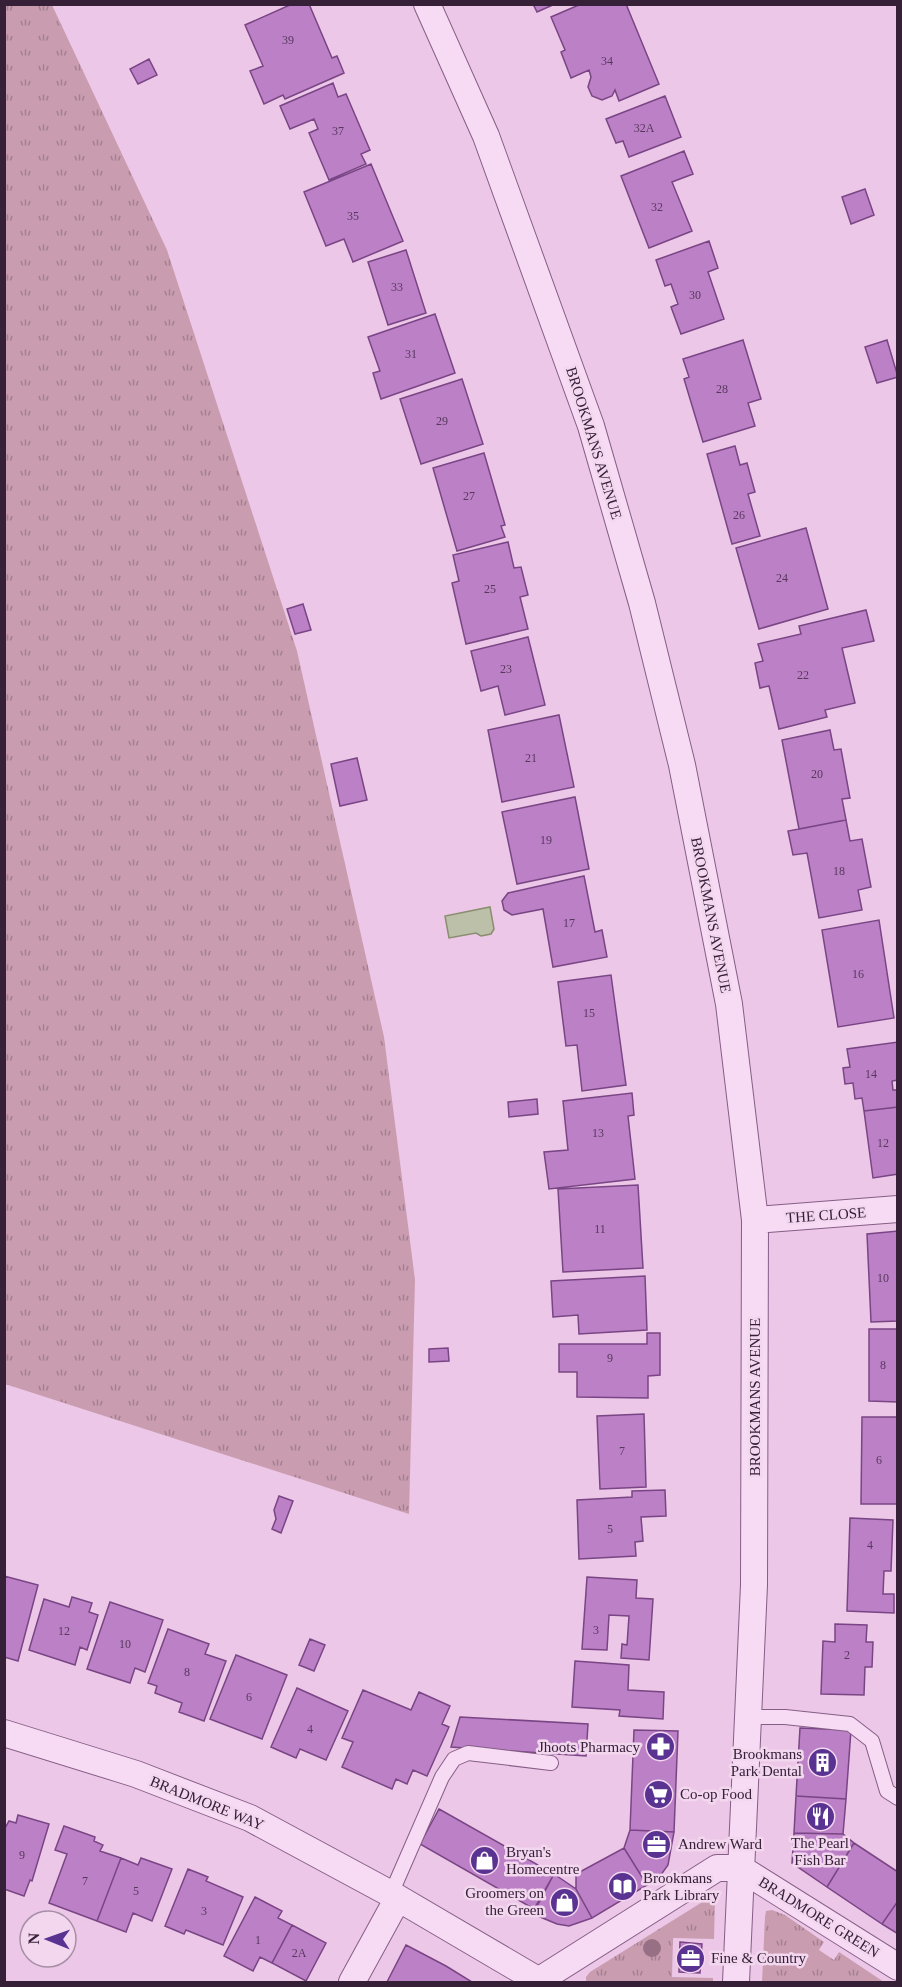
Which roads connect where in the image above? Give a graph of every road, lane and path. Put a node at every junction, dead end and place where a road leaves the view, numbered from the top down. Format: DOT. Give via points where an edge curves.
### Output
graph roads {
  1 [pos="426,4"];
  2 [pos="897,1209"];
  3 [pos="755,1220"];
  4 [pos="748,1717"];
  5 [pos="4,1733"];
  6 [pos="551,1763"];
  7 [pos="897,1798"];
  8 [pos="740,1868"];
  9 [pos="394,1896"];
  10 [pos="897,1967"];
  11 [pos="540,1982"];
  12 [pos="352,1983"];
  13 [pos="735,1983"];
  1 -- 3 [label="street, BROOKMANS AVENUE" via="486,136 538,274 591,426 642,603 682,765 729,1004"];
  2 -- 3 [label="street, THE CLOSE"];
  3 -- 4 [label="street, BROOKMANS AVENUE" via="756,1441"];
  4 -- 7 [label="lane" via="850,1724 872,1741 887,1791"];
  4 -- 8 [label="street, BROOKMANS AVENUE"];
  5 -- 9 [label="street, BRADMORE WAY" via="136,1774 250,1818"];
  6 -- 9 [label="lane" via="468,1753 454,1759 441,1777"];
  8 -- 10 [label="street, BRADMORE GREEN"];
  8 -- 11 [label="street" via="717,1868"];
  8 -- 13 [label="street, BRADMORE GREEN"];
  9 -- 11 [label="street"];
  9 -- 12 [label="street"];
}
